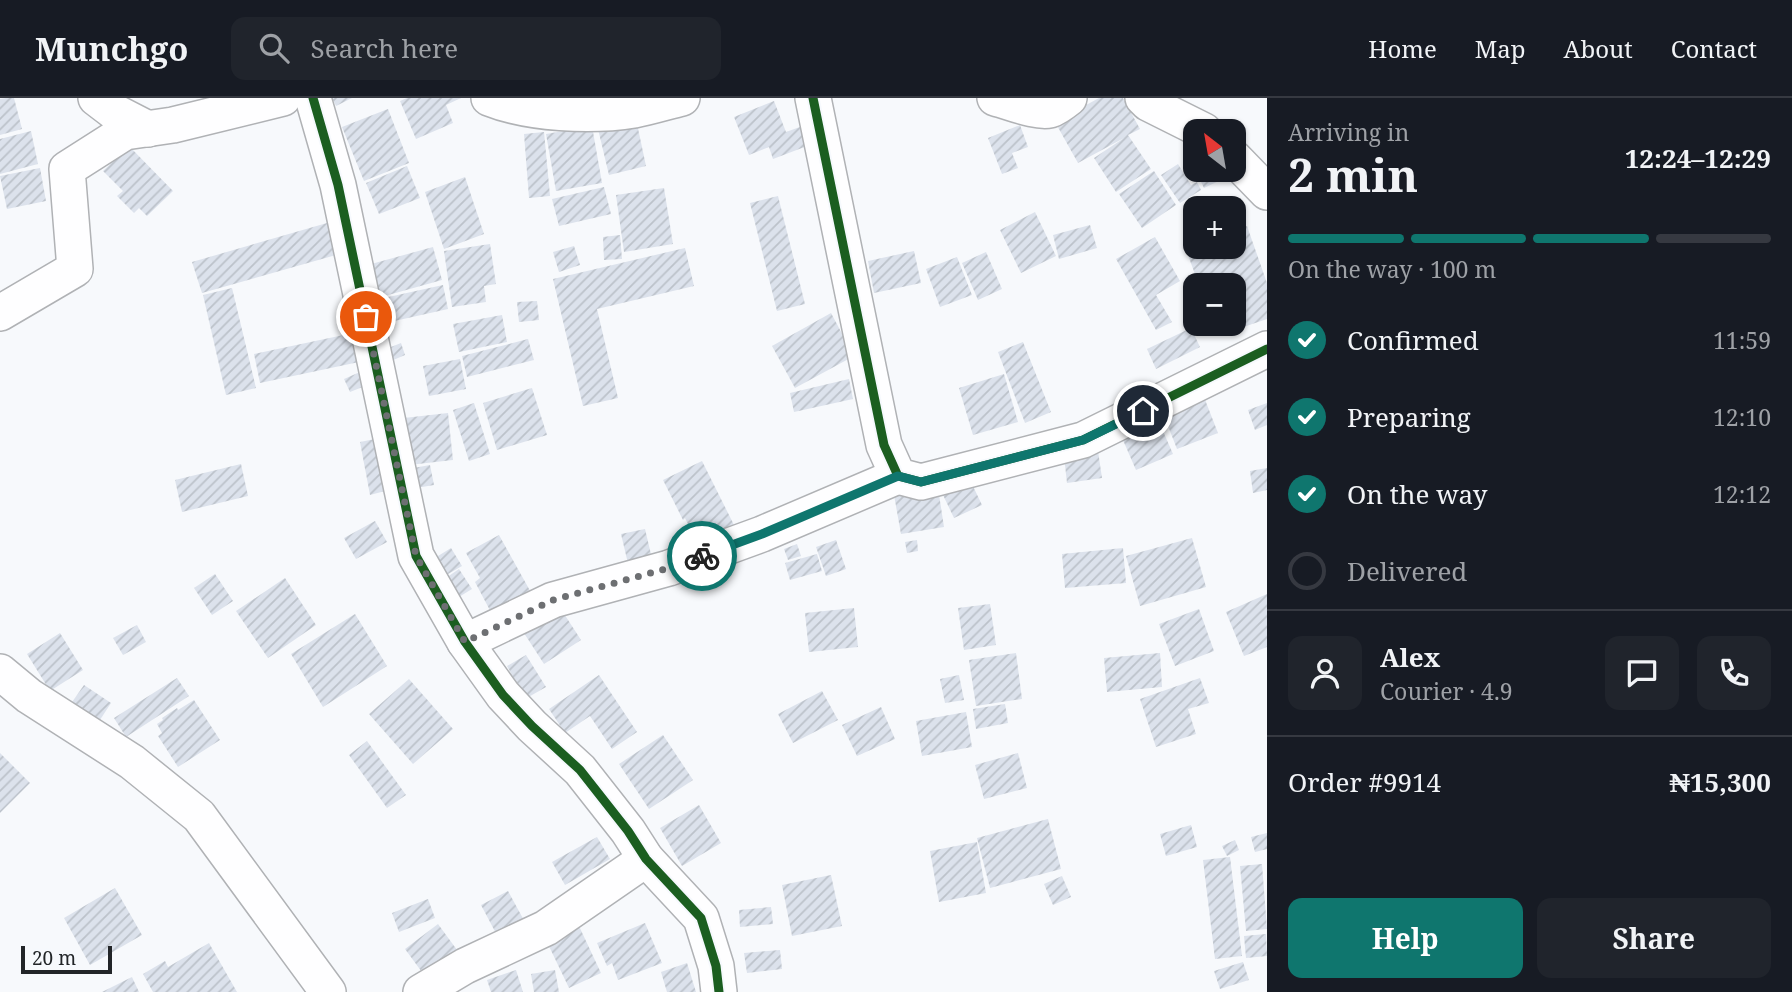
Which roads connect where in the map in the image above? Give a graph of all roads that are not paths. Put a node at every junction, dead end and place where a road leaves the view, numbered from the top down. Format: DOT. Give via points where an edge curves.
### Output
graph roads {
  1 [pos="96,98"];
  2 [pos="283,98"];
  3 [pos="313,98"];
  4 [pos="489,98"];
  5 [pos="682,98"];
  6 [pos="813,98"];
  7 [pos="995,98"];
  8 [pos="1069,98"];
  9 [pos="1143,98"];
  10 [pos="1183,120"];
  11 [pos="148,129"];
  12 [pos="1246,170"];
  13 [pos="1267,192"];
  14 [pos="0,313"];
  15 [pos="1267,349"];
  16 [pos="898,476"];
  17 [pos="465,642"];
  18 [pos="0,672"];
  19 [pos="646,859"];
  20 [pos="328,992"];
  21 [pos="421,992"];
  22 [pos="719,992"];
  1 -- 11 [label="street"];
  2 -- 11 [label="street"];
  3 -- 17 [label="street" via="338,185 416,556"];
  4 -- 5 [label="street" via="542,111 587,114 634,110"];
  6 -- 16 [label="street" via="884,445"];
  7 -- 8 [label="street" via="1033,110 1051,110"];
  9 -- 10 [label="street"];
  11 -- 14 [label="street" via="125,132 67,169 75,269"];
  12 -- 13 [label="street"];
  15 -- 16 [label="street" via="1083,440 921,482"];
  16 -- 17 [label="street" via="669,568 553,600"];
  17 -- 19 [label="street" via="503,695 580,770"];
  18 -- 20 [label="street" via="132,762 199,816"];
  19 -- 21 [label="street" via="546,928"];
  19 -- 22 [label="street" via="701,918"];
}
